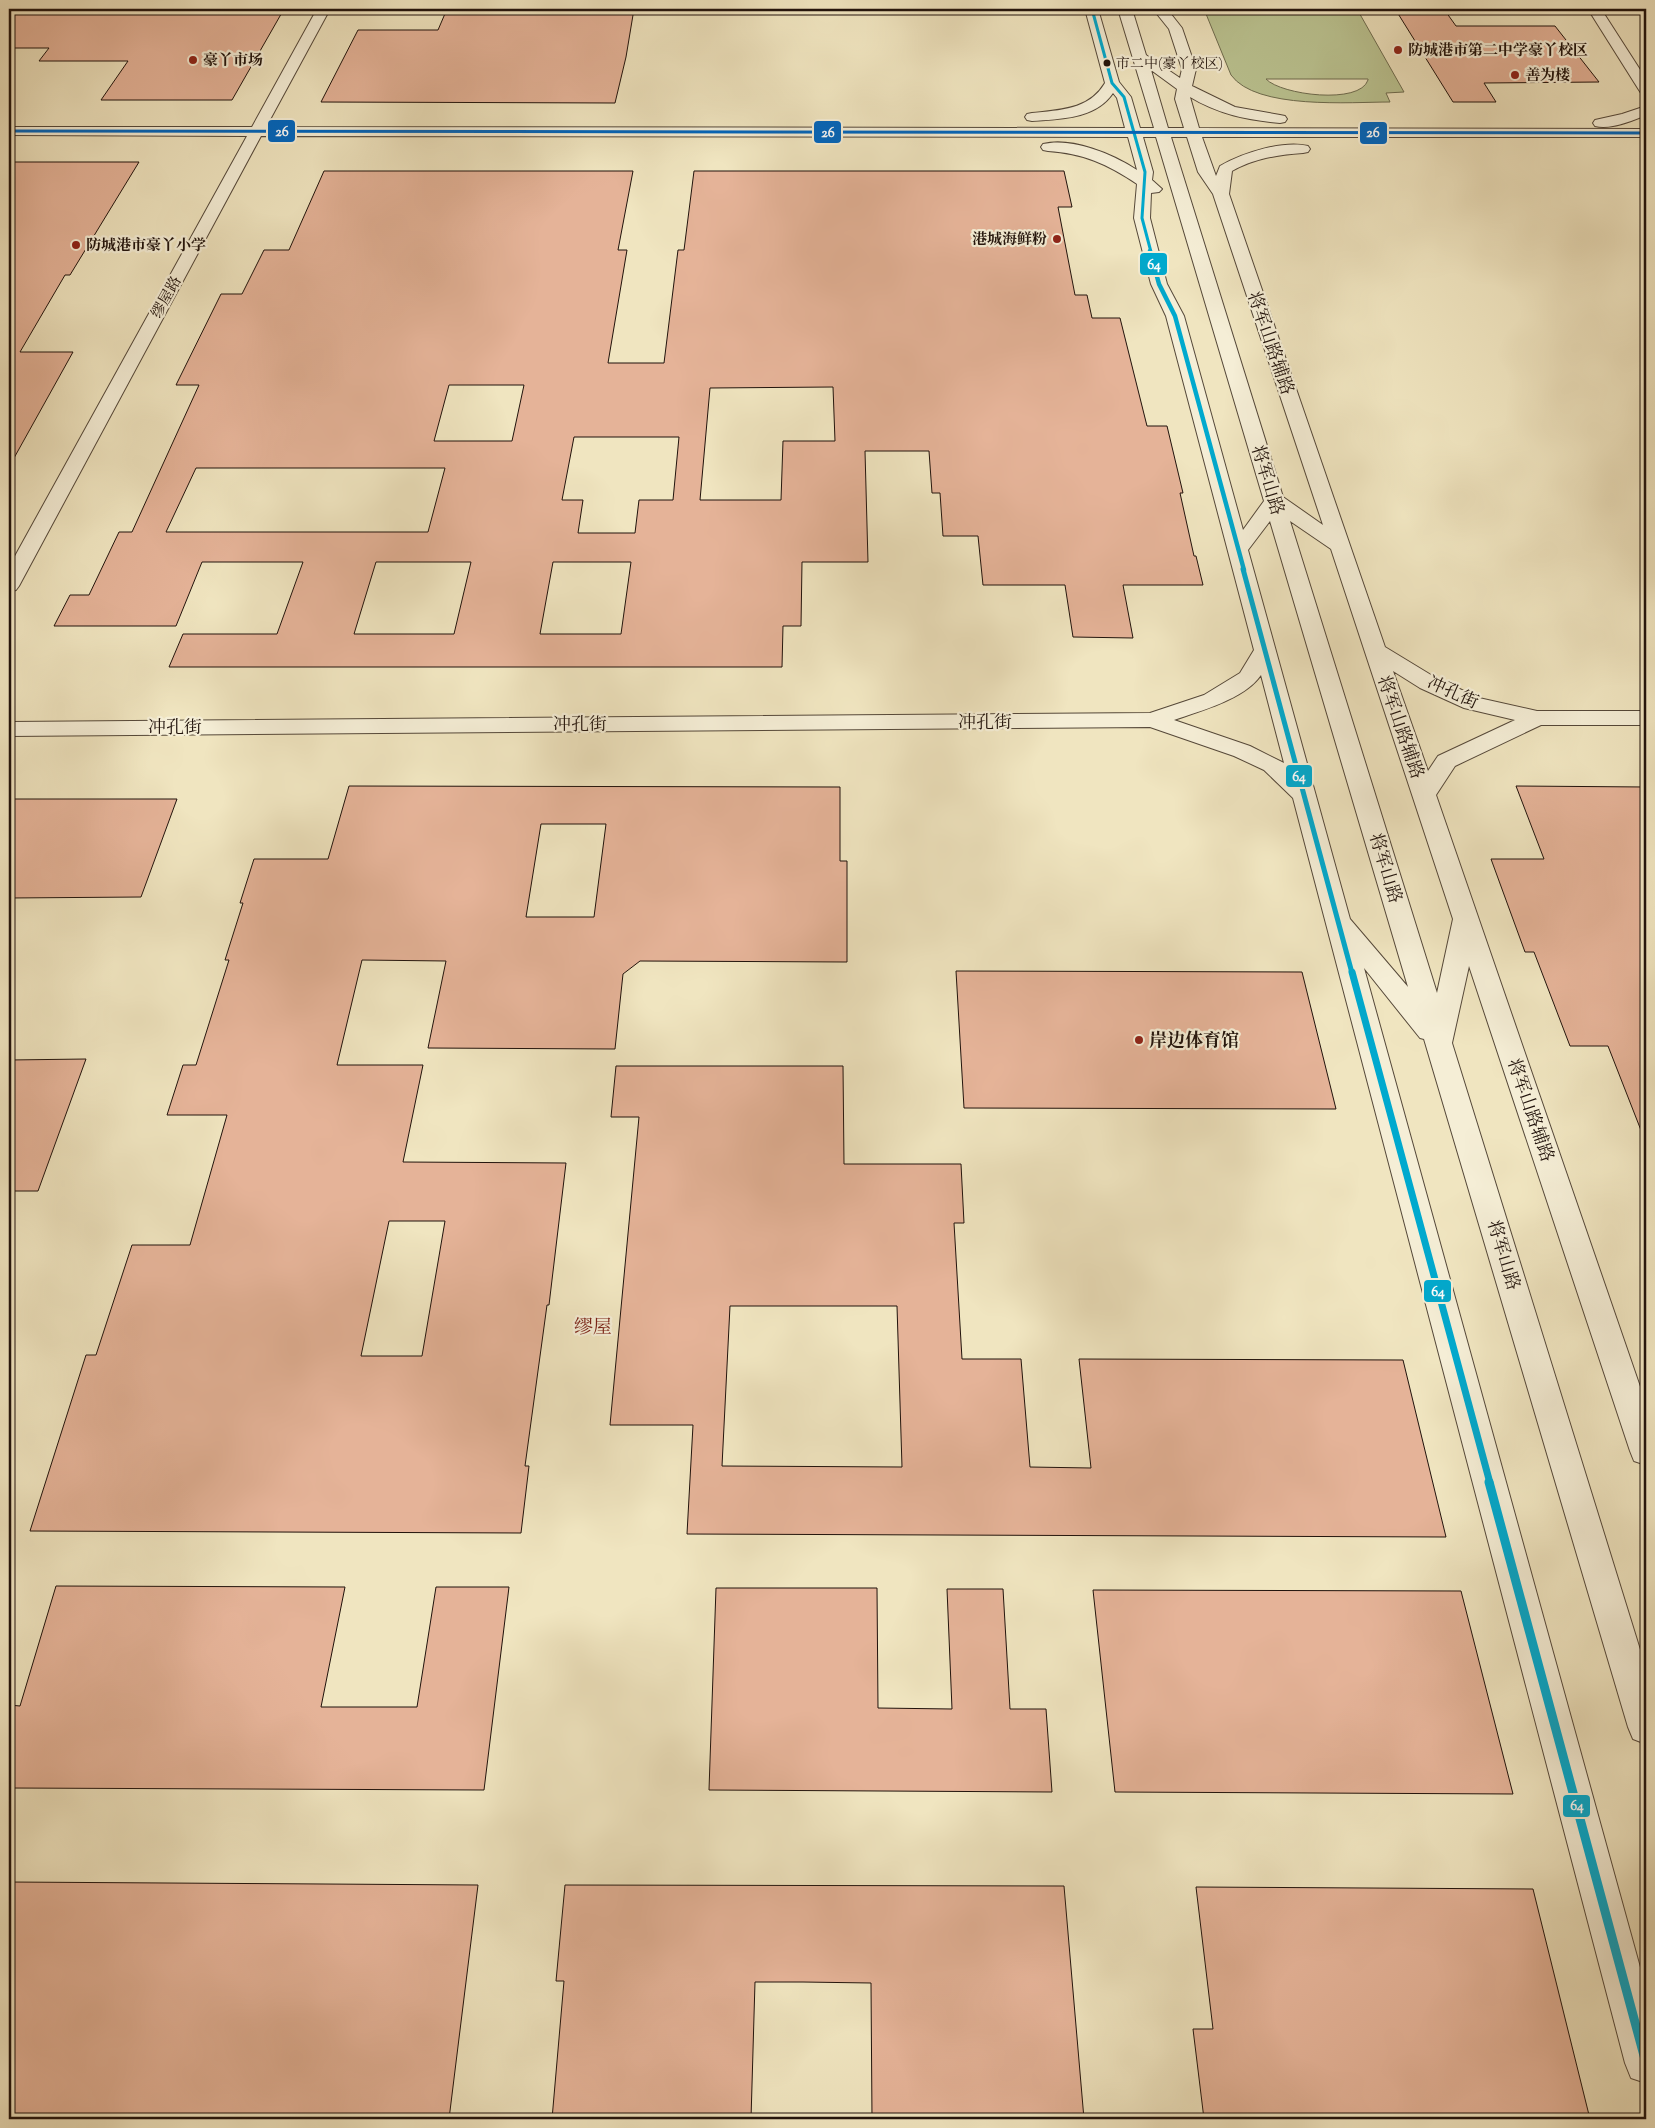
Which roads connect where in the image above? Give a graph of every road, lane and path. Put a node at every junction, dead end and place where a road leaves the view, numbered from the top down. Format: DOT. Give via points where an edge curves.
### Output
graph roads {
  1 [pos="324,9"];
  2 [pos="1092,9"];
  3 [pos="1160,9"];
  4 [pos="1594,9"];
  5 [pos="1126,13"];
  6 [pos="1102,43"];
  7 [pos="1140,57"];
  8 [pos="1112,83"];
  9 [pos="1185,86"];
  10 [pos="1646,90"];
  11 [pos="1646,110"];
  12 [pos="9,131"];
  13 [pos="256,132"];
  14 [pos="925,132"];
  15 [pos="1134,132"];
  16 [pos="1163,133"];
  17 [pos="1193,133"];
  18 [pos="1413,133"];
  19 [pos="1540,133"];
  20 [pos="1646,133"];
  21 [pos="1646,146"];
  22 [pos="1144,182"];
  23 [pos="1221,194"];
  24 [pos="1188,215"];
  25 [pos="1275,501"];
  26 [pos="1340,546"];
  27 [pos="1238,550"];
  28 [pos="9,586"];
  29 [pos="1266,650"];
  30 [pos="1375,650"];
  31 [pos="1537,718"];
  32 [pos="1646,718"];
  33 [pos="1152,720"];
  34 [pos="9,728"];
  35 [pos="1304,794"];
  36 [pos="1424,796"];
  37 [pos="1338,918"];
  38 [pos="1466,918"];
  39 [pos="1439,1042"];
  40 [pos="1646,1451"];
  41 [pos="1646,1727"];
  42 [pos="1646,2063"];
  1 -- 13 [label="street, 缪屋路"];
  2 -- 6 [label="street"];
  3 -- 9 [label="street, 将军山路辅路" via="1175,28 1189,69"];
  4 -- 10 [label="street"];
  5 -- 6 [label="street"];
  5 -- 7 [label="street, 将军山路"];
  6 -- 8 [label="street"];
  7 -- 9 [label="street"];
  7 -- 16 [label="street, 将军山路"];
  8 -- 14 [label="street" via="1107,95 1094,106 1068,114"];
  8 -- 15 [label="street" via="1124,97"];
  9 -- 17 [label="street, 将军山路辅路" via="1182,99"];
  9 -- 18 [label="street" via="1223,108 1253,116"];
  11 -- 19 [label="street" via="1626,118"];
  12 -- 13 [label="street"];
  13 -- 14 [label="street"];
  13 -- 28 [label="street, 缪屋路"];
  14 -- 15 [label="street"];
  14 -- 22 [label="street" via="984,145 1058,147 1093,153 1109,159"];
  15 -- 16 [label="street"];
  15 -- 22 [label="street" via="1145,172"];
  16 -- 17 [label="street"];
  16 -- 24 [label="street, 将军山路"];
  17 -- 18 [label="street"];
  17 -- 23 [label="street, 将军山路辅路" via="1206,172"];
  18 -- 19 [label="street"];
  18 -- 23 [label="street" via="1326,148 1268,151 1240,159 1226,169"];
  19 -- 20 [label="street"];
  19 -- 21 [label="street"];
  22 -- 24 [label="street"];
  22 -- 27 [label="street" via="1142,218 1159,284 1175,316"];
  23 -- 26 [label="street, 将军山路辅路" via="1234,255"];
  24 -- 25 [label="street, 将军山路" via="1217,289"];
  25 -- 26 [label="street"];
  25 -- 27 [label="street"];
  25 -- 39 [label="street, 将军山路"];
  26 -- 30 [label="street, 将军山路辅路"];
  27 -- 29 [label="street"];
  29 -- 33 [label="street, 冲孔街" via="1248,677 1212,700"];
  29 -- 35 [label="street"];
  30 -- 31 [label="street, 冲孔街" via="1428,683 1472,703"];
  30 -- 36 [label="street, 将军山路辅路"];
  31 -- 32 [label="street, 冲孔街"];
  31 -- 36 [label="street, 冲孔街" via="1446,761"];
  33 -- 34 [label="street, 冲孔街"];
  33 -- 35 [label="street, 冲孔街" via="1250,754 1272,765"];
  35 -- 37 [label="street"];
  36 -- 38 [label="street, 将军山路辅路"];
  37 -- 39 [label="street"];
  37 -- 42 [label="street"];
  38 -- 39 [label="street"];
  38 -- 40 [label="street, 将军山路辅路"];
  39 -- 41 [label="street, 将军山路"];
}
